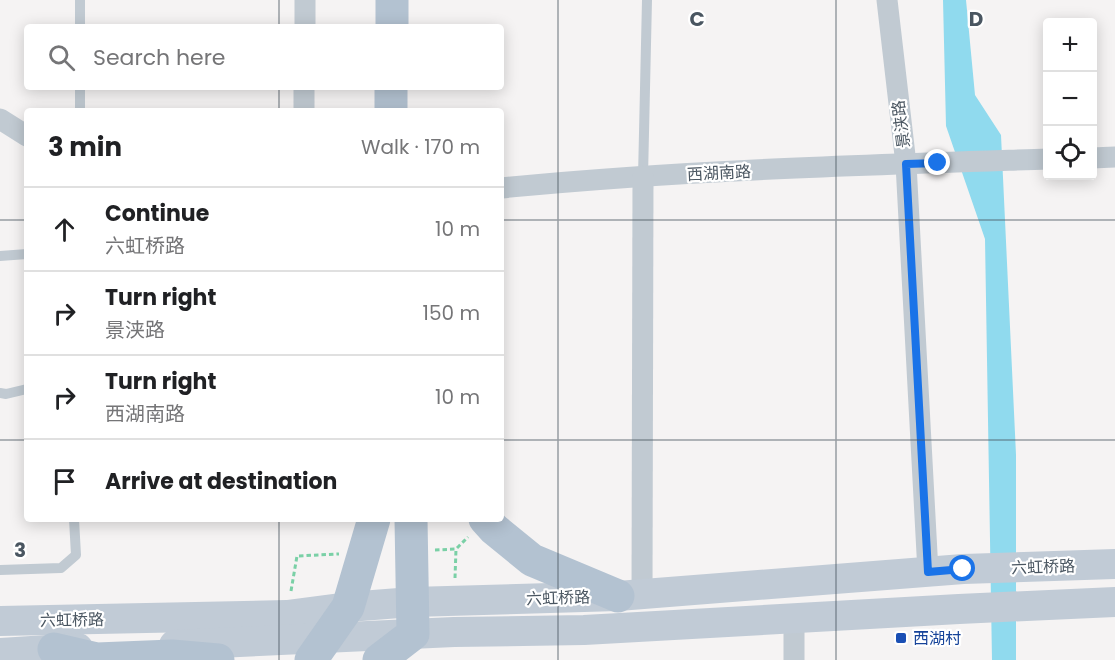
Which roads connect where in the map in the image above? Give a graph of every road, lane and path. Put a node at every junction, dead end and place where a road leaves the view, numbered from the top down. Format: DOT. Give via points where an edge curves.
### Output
graph roads {
  1 [pos="80,0"];
  2 [pos="305,0"];
  3 [pos="392,0"];
  4 [pos="411,0"];
  5 [pos="647,0"];
  6 [pos="887,0"];
  7 [pos="80,24"];
  8 [pos="305,24"];
  9 [pos="392,24"];
  10 [pos="411,24"];
  11 [pos="80,90"];
  12 [pos="304,90"];
  13 [pos="391,90"];
  14 [pos="410,90"];
  15 [pos="80,108"];
  16 [pos="304,108"];
  17 [pos="391,108"];
  18 [pos="410,108"];
  19 [pos="0,119"];
  20 [pos="24,134"];
  21 [pos="1115,157"];
  22 [pos="1097,158"];
  23 [pos="1043,159"];
  24 [pos="906,164"];
  25 [pos="643,177"];
  26 [pos="504,188"];
  27 [pos="24,254"];
  28 [pos="0,256"];
  29 [pos="24,390"];
  30 [pos="0,393"];
  31 [pos="74,522"];
  32 [pos="373,522"];
  33 [pos="411,522"];
  34 [pos="488,522"];
  35 [pos="1115,564"];
  36 [pos="0,570"];
  37 [pos="928,572"];
  38 [pos="630,595"];
  39 [pos="412,602"];
  40 [pos="1115,602"];
  41 [pos="348,607"];
  42 [pos="794,618"];
  43 [pos="0,621"];
  44 [pos="413,634"];
  45 [pos="54,649"];
  46 [pos="319,650"];
  47 [pos="0,653"];
  48 [pos="218,660"];
  49 [pos="379,660"];
  50 [pos="794,660"];
  1 -- 7 [label="lane"];
  2 -- 8 [label="street"];
  3 -- 9 [label="main road"];
  4 -- 10 [label="main road"];
  5 -- 25 [label="lane"];
  6 -- 24 [label="street, 景浃路"];
  11 -- 15 [label="lane"];
  12 -- 16 [label="street"];
  13 -- 17 [label="main road"];
  14 -- 18 [label="main road"];
  19 -- 20 [label="street"];
  21 -- 22 [label="street"];
  23 -- 24 [label="street, 西湖南路"];
  24 -- 25 [label="street, 西湖南路"];
  24 -- 37 [label="street, 景浃路"];
  25 -- 26 [label="street, 西湖南路"];
  25 -- 38 [label="street" via="641,495"];
  27 -- 28 [label="lane"];
  29 -- 30 [label="lane"];
  31 -- 36 [label="lane" via="76,555 61,568"];
  32 -- 41 [label="main road"];
  33 -- 39 [label="main road"];
  34 -- 38 [label="main road" via="532,560"];
  35 -- 37 [label="main road, 六虹桥路"];
  37 -- 38 [label="main road, 六虹桥路"];
  38 -- 39 [label="main road, 六虹桥路"];
  39 -- 41 [label="main road, 六虹桥路"];
  39 -- 44 [label="main road"];
  40 -- 42 [label="main road, 六虹桥路"];
  41 -- 43 [label="main road, 六虹桥路" via="287,615"];
  41 -- 46 [label="main road"];
  42 -- 44 [label="main road, 六虹桥路" via="584,630"];
  42 -- 50 [label="street"];
  44 -- 46 [label="main road, 六虹桥路"];
  44 -- 49 [label="main road"];
  45 -- 46 [label="main road, 六虹桥路"];
  45 -- 47 [label="main road, 六虹桥路"];
  45 -- 48 [label="main road" via="97,659 172,656"];
}
